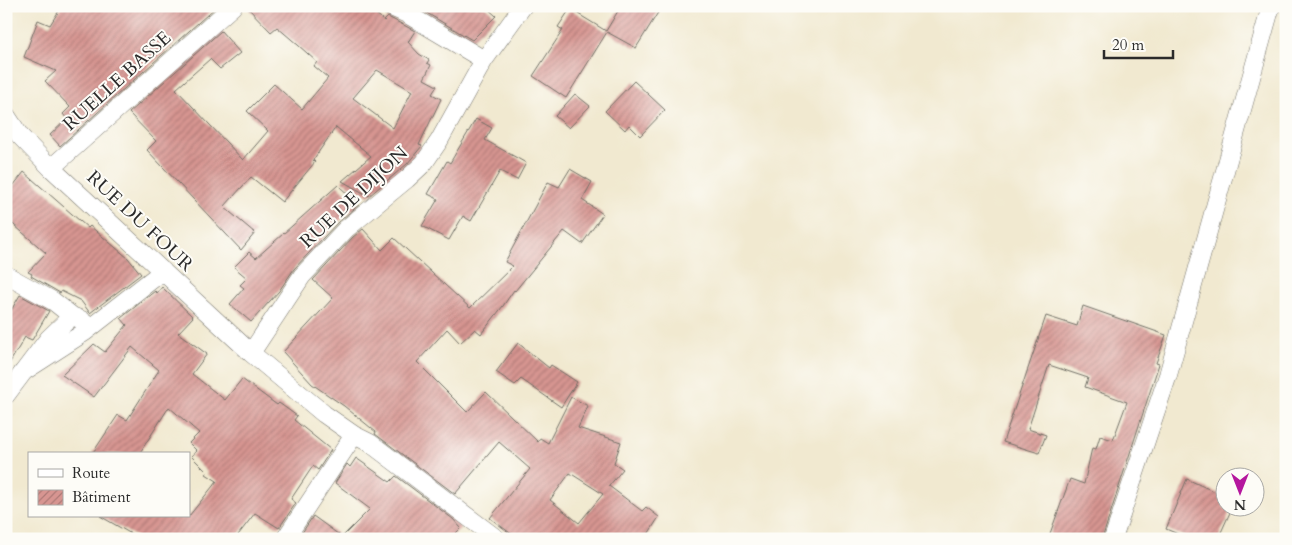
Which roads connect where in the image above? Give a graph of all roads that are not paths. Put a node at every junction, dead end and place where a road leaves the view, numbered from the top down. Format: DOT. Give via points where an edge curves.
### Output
graph roads {
  1 [pos="233,6"];
  2 [pos="388,6"];
  3 [pos="523,6"];
  4 [pos="1271,6"];
  5 [pos="484,60"];
  6 [pos="6,115"];
  7 [pos="51,168"];
  8 [pos="163,271"];
  9 [pos="6,275"];
  10 [pos="72,316"];
  11 [pos="94,324"];
  12 [pos="251,353"];
  13 [pos="23,372"];
  14 [pos="6,395"];
  15 [pos="354,435"];
  16 [pos="285,539"];
  17 [pos="497,539"];
  18 [pos="1113,539"];
  1 -- 7 [label="street, RUELLE BASSE"];
  2 -- 5 [label="street"];
  3 -- 5 [label="street, RUE DE DIJON"];
  4 -- 18 [label="street" via="1168,375"];
  5 -- 12 [label="street, RUE DE DIJON" via="439,142 424,162 346,229 302,276"];
  6 -- 7 [label="street, RUE DU FOUR" via="20,136"];
  7 -- 8 [label="street, RUE DU FOUR"];
  8 -- 11 [label="street"];
  8 -- 12 [label="street, RUE DU FOUR"];
  9 -- 10 [label="street" via="53,301"];
  10 -- 11 [label="street"];
  10 -- 13 [label="street" via="49,338"];
  11 -- 13 [label="street"];
  12 -- 15 [label="street"];
  13 -- 14 [label="street"];
  15 -- 16 [label="street"];
  15 -- 17 [label="street" via="370,443"];
}
